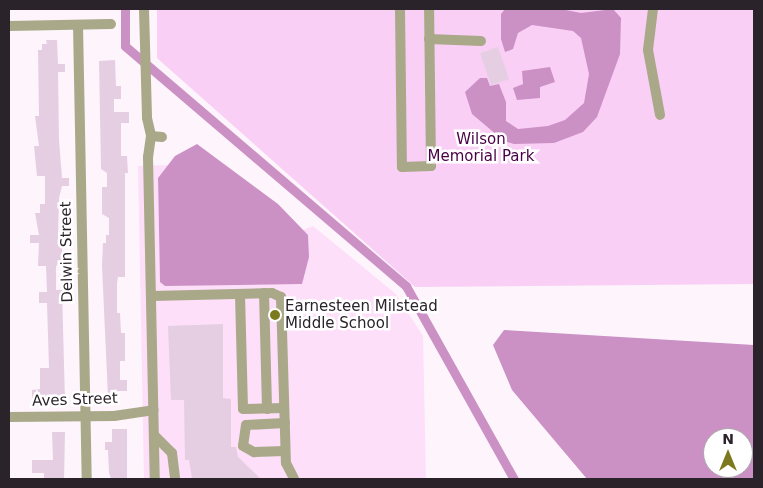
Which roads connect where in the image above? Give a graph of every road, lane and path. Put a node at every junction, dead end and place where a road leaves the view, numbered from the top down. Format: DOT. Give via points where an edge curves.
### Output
graph roads {
  1 [pos="144,9"];
  2 [pos="400,9"];
  3 [pos="429,9"];
  4 [pos="653,9"];
  5 [pos="111,24"];
  6 [pos="78,25"];
  7 [pos="9,26"];
  8 [pos="429,39"];
  9 [pos="481,40"];
  10 [pos="660,115"];
  11 [pos="264,293"];
  12 [pos="240,294"];
  13 [pos="152,296"];
  14 [pos="284,408"];
  15 [pos="267,409"];
  16 [pos="154,410"];
  17 [pos="86,416"];
  18 [pos="9,417"];
  19 [pos="285,423"];
  20 [pos="155,436"];
  21 [pos="285,451"];
  22 [pos="87,479"];
  23 [pos="155,479"];
  24 [pos="175,479"];
  25 [pos="294,479"];
  1 -- 13 [label="street" via="147,118 156,137 148,157"];
  2 -- 8 [label="street" via="402,167 431,166"];
  3 -- 8 [label="street"];
  4 -- 10 [label="street" via="648,50"];
  5 -- 6 [label="street"];
  6 -- 7 [label="street"];
  6 -- 17 [label="street, Delwin Street"];
  8 -- 9 [label="street"];
  11 -- 12 [label="street"];
  11 -- 14 [label="street" via="277,295 283,303"];
  11 -- 15 [label="street"];
  12 -- 13 [label="street"];
  12 -- 15 [label="street" via="243,409"];
  13 -- 16 [label="street"];
  14 -- 15 [label="street"];
  14 -- 19 [label="street"];
  16 -- 17 [label="street, Aves Street"];
  16 -- 20 [label="street"];
  17 -- 18 [label="street, Aves Street"];
  17 -- 22 [label="street, Delwin Street"];
  19 -- 21 [label="street"];
  19 -- 21 [label="street" via="246,425 243,446 254,452"];
  20 -- 23 [label="street"];
  20 -- 24 [label="street" via="172,452"];
  21 -- 25 [label="street" via="288,471"];
}
